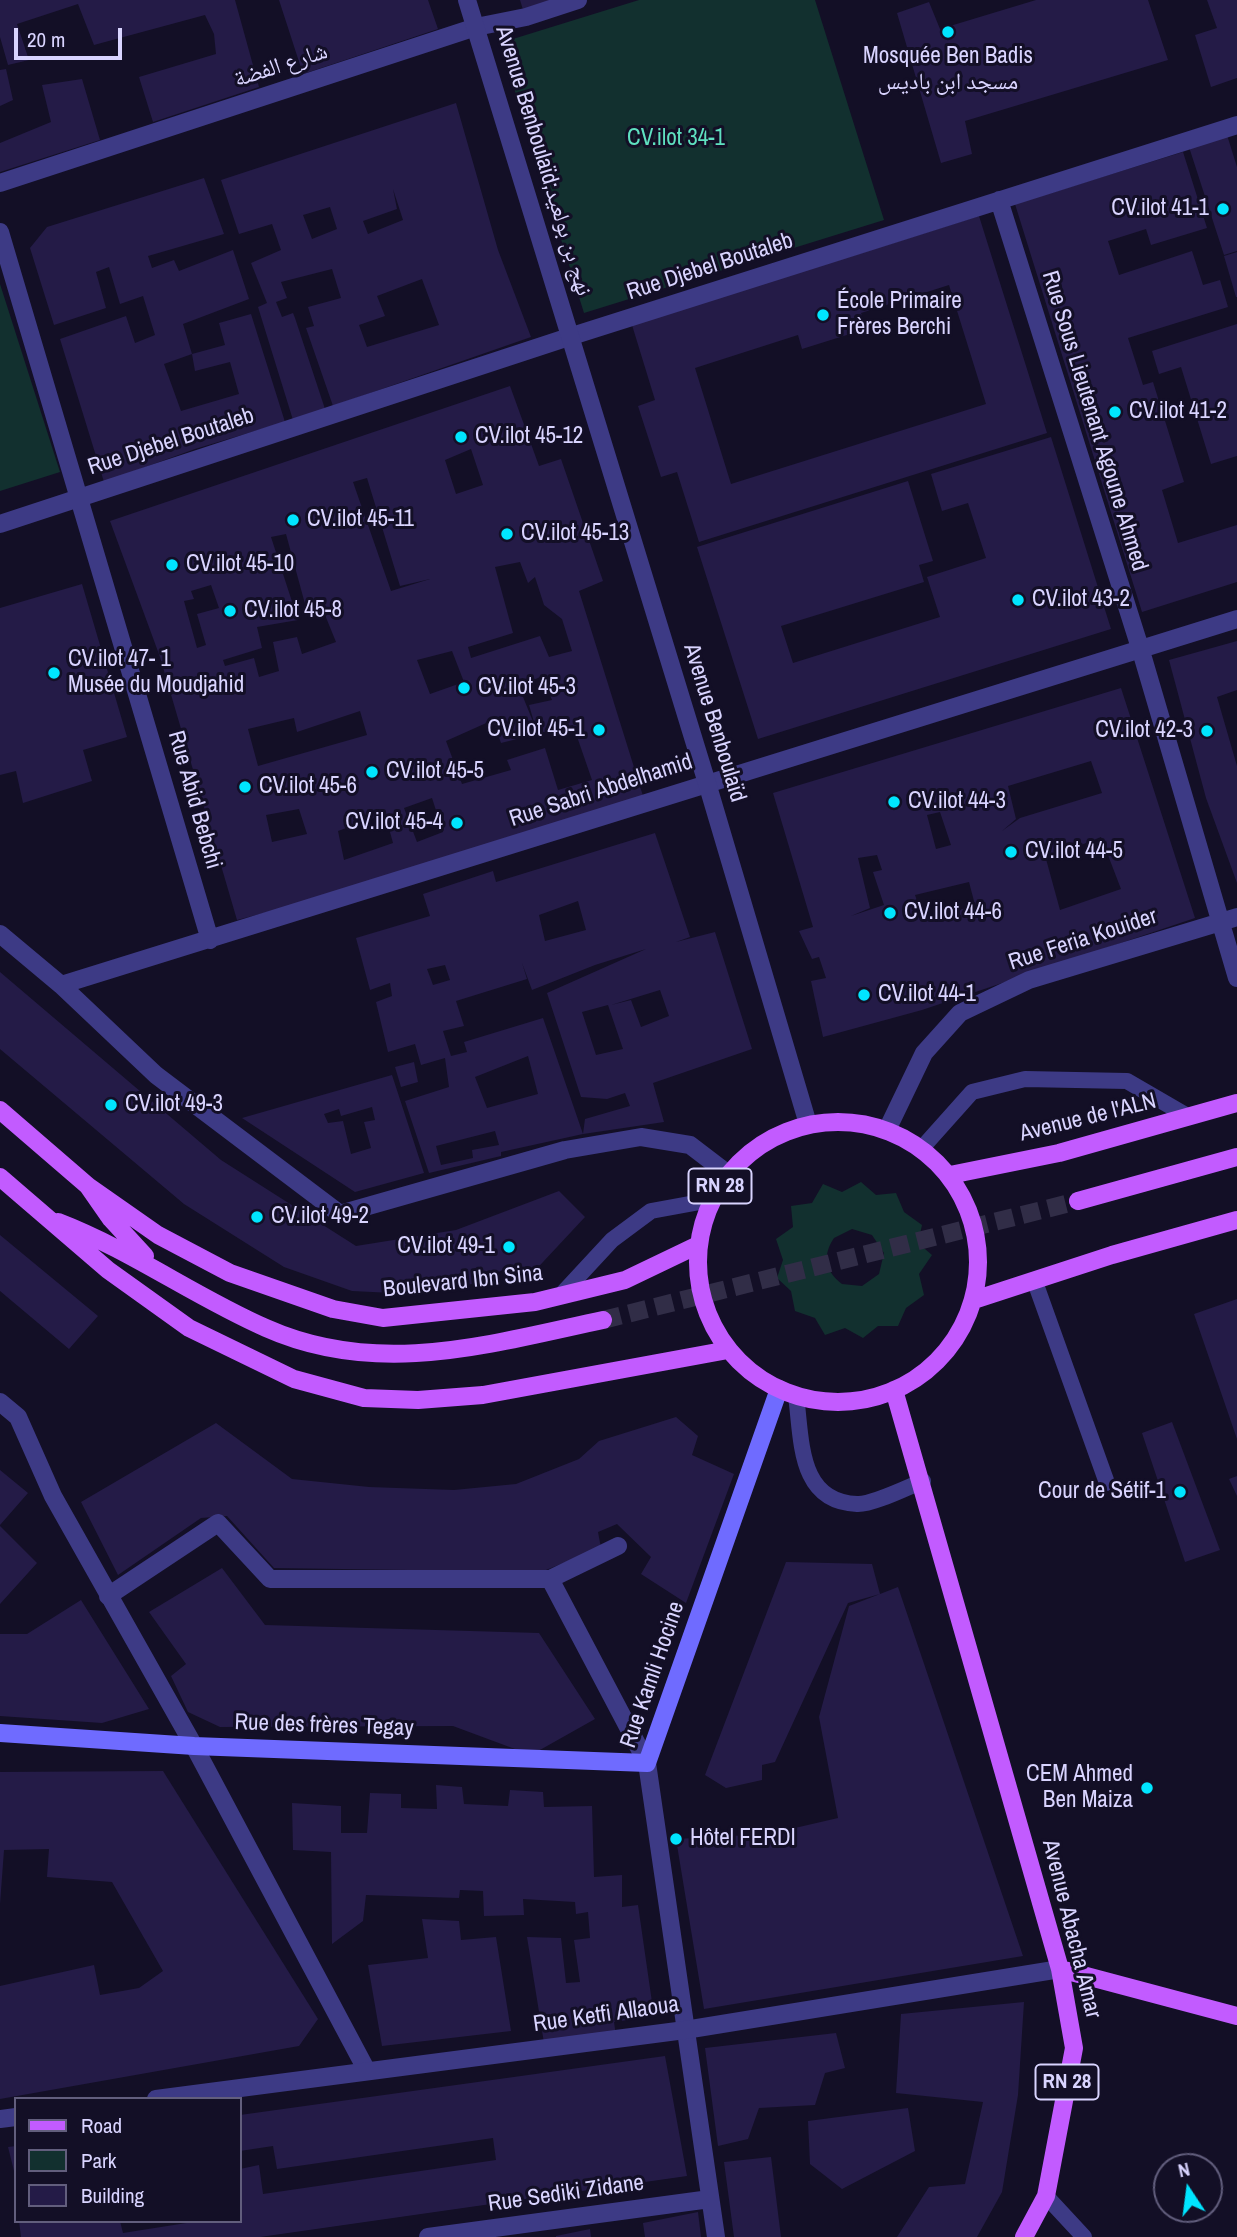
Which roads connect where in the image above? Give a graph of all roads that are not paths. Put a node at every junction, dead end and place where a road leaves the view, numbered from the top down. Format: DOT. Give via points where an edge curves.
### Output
graph roads {
  1 [pos="467,0"];
  2 [pos="578,0"];
  3 [pos="477,27"];
  4 [pos="1237,125"];
  5 [pos="0,183"];
  6 [pos="999,201"];
  7 [pos="0,232"];
  8 [pos="572,337"];
  9 [pos="80,498"];
  10 [pos="0,524"];
  11 [pos="1237,619"];
  12 [pos="1140,651"];
  13 [pos="707,783"];
  14 [pos="1228,919"];
  15 [pos="0,934"];
  16 [pos="210,940"];
  17 [pos="1237,978"];
  18 [pos="61,985"];
  19 [pos="1237,1103"];
  20 [pos="0,1110"];
  21 [pos="1189,1117"];
  22 [pos="808,1124"];
  23 [pos="887,1130"];
  24 [pos="922,1148"];
  25 [pos="1237,1157"];
  26 [pos="728,1174"];
  27 [pos="950,1175"];
  28 [pos="0,1177"];
  29 [pos="88,1185"];
  30 [pos="711,1200"];
  31 [pos="1078,1201"];
  32 [pos="42,1216"];
  33 [pos="1237,1220"];
  34 [pos="698,1245"];
  35 [pos="159,1271"];
  36 [pos="1035,1282"];
  37 [pos="561,1295"];
  38 [pos="974,1300"];
  39 [pos="603,1320"];
  40 [pos="728,1350"];
  41 [pos="779,1390"];
  42 [pos="894,1390"];
  43 [pos="796,1396"];
  44 [pos="0,1402"];
  45 [pos="923,1481"];
  46 [pos="1107,1483"];
  47 [pos="618,1546"];
  48 [pos="550,1579"];
  49 [pos="108,1596"];
  50 [pos="0,1733"];
  51 [pos="194,1746"];
  52 [pos="647,1763"];
  53 [pos="1060,1969"];
  54 [pos="1237,2017"];
  55 [pos="685,2030"];
  56 [pos="367,2071"];
  57 [pos="171,2097"];
  58 [pos="1046,2196"];
  59 [pos="710,2199"];
  60 [pos="428,2237"];
  61 [pos="716,2237"];
  62 [pos="1024,2237"];
  63 [pos="1084,2237"];
  1 -- 3 [label="street, Avenue Benboulaïd;نهج بن بولعيد"];
  2 -- 3 [label="street, شارع الفضة"];
  3 -- 5 [label="street, شارع الفضة"];
  3 -- 8 [label="street, Avenue Benboulaïd;نهج بن بولعيد"];
  4 -- 6 [label="street, Rue Djebel Boutaleb"];
  6 -- 8 [label="street, Rue Djebel Boutaleb"];
  6 -- 12 [label="street, Rue Sous Lieutenant Agoune Ahmed"];
  7 -- 9 [label="street, Rue Abid Bebchi"];
  8 -- 9 [label="street, Rue Djebel Boutaleb"];
  8 -- 13 [label="street, Avenue Benboulaïd"];
  9 -- 10 [label="street, Rue Djebel Boutaleb"];
  9 -- 16 [label="street, Rue Abid Bebchi"];
  11 -- 12 [label="street, Rue Sabri Abdelhamid"];
  12 -- 13 [label="street, Rue Sabri Abdelhamid"];
  12 -- 14 [label="street, Rue Sous Lieutenant Agoune Ahmed"];
  13 -- 16 [label="street, Rue Sabri Abdelhamid"];
  13 -- 22 [label="street, Avenue Benboulaïd"];
  14 -- 17 [label="street, Rue Sous Lieutenant Agoune Ahmed"];
  14 -- 23 [label="street, Rue Feria Kouider" via="1029,980 960,1013 924,1053"];
  15 -- 18 [label="street"];
  16 -- 18 [label="street, Rue Sabri Abdelhamid"];
  18 -- 26 [label="street" via="156,1075 340,1214 565,1150 641,1138 690,1145"];
  19 -- 21 [label="main road, Avenue de l'ALN"];
  20 -- 29 [label="main road"];
  21 -- 24 [label="lane" via="1127,1081 1025,1079 972,1092"];
  21 -- 27 [label="main road, Avenue de l'ALN" via="1059,1153"];
  22 -- 23 [label="main road, RN 28" via="848,1121"];
  22 -- 26 [label="main road, RN 28" via="750,1152"];
  23 -- 24 [label="main road, RN 28"];
  24 -- 27 [label="main road, RN 28"];
  25 -- 31 [label="main road"];
  26 -- 30 [label="main road, RN 28"];
  27 -- 38 [label="main road, RN 28" via="971,1214 979,1257"];
  28 -- 32 [label="main road"];
  29 -- 35 [label="main road" via="111,1219"];
  29 -- 37 [label="main road, Boulevard Ibn Sina" via="158,1235 230,1273 333,1309 383,1318 535,1302"];
  30 -- 34 [label="main road, RN 28"];
  30 -- 37 [label="lane" via="651,1211 612,1240"];
  32 -- 35 [label="main road" via="107,1242"];
  32 -- 40 [label="main road" via="190,1328 294,1379 364,1398 483,1395"];
  33 -- 36 [label="main road"];
  34 -- 37 [label="main road, Boulevard Ibn Sina" via="625,1280"];
  34 -- 40 [label="main road, RN 28" via="698,1282 708,1318"];
  35 -- 39 [label="main road" via="267,1329 335,1350 398,1356 472,1348"];
  36 -- 38 [label="main road"];
  36 -- 46 [label="lane"];
  38 -- 42 [label="main road, RN 28" via="957,1337 930,1369"];
  40 -- 41 [label="main road, RN 28" via="751,1373"];
  41 -- 43 [label="main road, RN 28"];
  41 -- 52 [label="main road, Rue Kamli Hocine"];
  42 -- 43 [label="main road, RN 28" via="862,1400 829,1402"];
  42 -- 45 [label="main road, Avenue Abacha Amar / RN 28"];
  43 -- 45 [label="lane" via="806,1470 824,1494 858,1505"];
  44 -- 49 [label="street" via="18,1417 53,1496"];
  45 -- 53 [label="main road, Avenue Abacha Amar / RN 28"];
  47 -- 48 [label="street"];
  48 -- 49 [label="street" via="270,1579 218,1522"];
  48 -- 52 [label="street"];
  49 -- 51 [label="street"];
  50 -- 51 [label="main road, Rue des frères Tegay"];
  51 -- 52 [label="main road, Rue des frères Tegay"];
  51 -- 56 [label="street"];
  52 -- 55 [label="street, Rue Kamli Hocine"];
  53 -- 54 [label="main road"];
  53 -- 55 [label="street, Rue Ketfi Allaoua"];
  53 -- 58 [label="main road, Avenue Abacha Amar / RN 28" via="1074,2048"];
  55 -- 56 [label="street, Rue Ketfi Allaoua"];
  55 -- 59 [label="street, Rue Kamli Hocine"];
  56 -- 57 [label="street, Rue Ketfi Allaoua"];
  58 -- 62 [label="main road, Avenue Abacha Amar / RN 28"];
  58 -- 63 [label="lane"];
  59 -- 60 [label="street, Rue Sediki Zidane"];
  59 -- 61 [label="street, Rue Kamli Hocine"];
}
